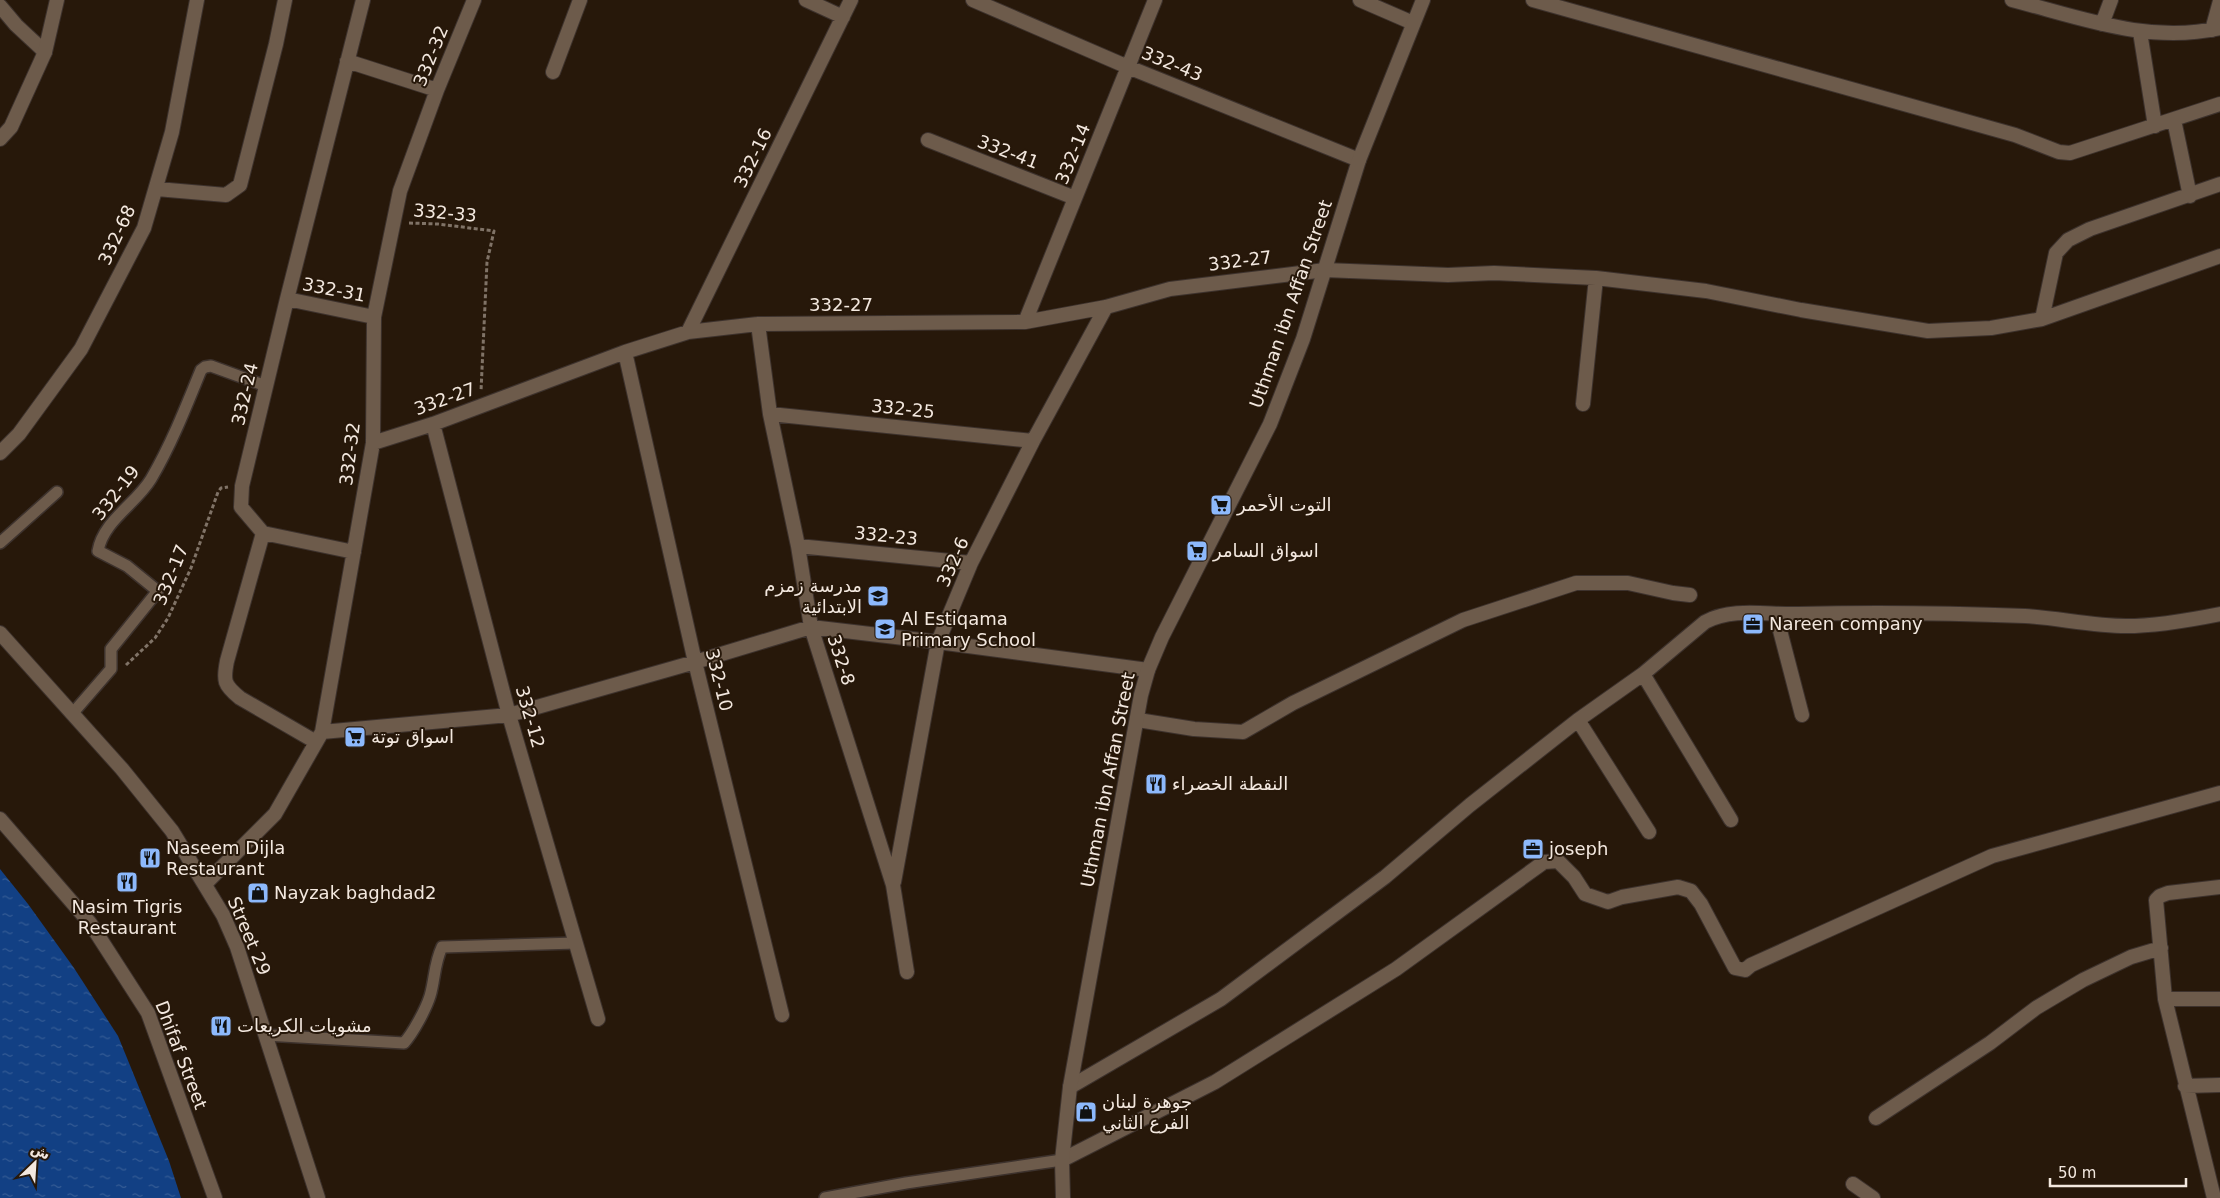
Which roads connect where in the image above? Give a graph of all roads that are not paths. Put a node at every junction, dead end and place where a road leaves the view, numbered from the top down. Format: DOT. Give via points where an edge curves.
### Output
graph roads {
  1 [pos="57,0"];
  2 [pos="197,0"];
  3 [pos="285,0"];
  4 [pos="362,0"];
  5 [pos="474,0"];
  6 [pos="580,0"];
  7 [pos="806,0"];
  8 [pos="851,0"];
  9 [pos="973,0"];
  10 [pos="1155,0"];
  11 [pos="1360,0"];
  12 [pos="1422,0"];
  13 [pos="1533,0"];
  14 [pos="2012,0"];
  15 [pos="2111,0"];
  16 [pos="2220,1"];
  17 [pos="0,6"];
  18 [pos="843,17"];
  19 [pos="1413,23"];
  20 [pos="2102,24"];
  21 [pos="2216,29"];
  22 [pos="2140,32"];
  23 [pos="45,52"];
  24 [pos="347,61"];
  25 [pos="1128,67"];
  26 [pos="553,72"];
  27 [pos="437,90"];
  28 [pos="2220,104"];
  29 [pos="2174,120"];
  30 [pos="2155,126"];
  31 [pos="0,139"];
  32 [pos="928,140"];
  33 [pos="1359,160"];
  34 [pos="2220,184"];
  35 [pos="157,189"];
  36 [pos="2190,196"];
  37 [pos="1075,198"];
  38 [pos="2220,256"];
  39 [pos="1325,270"];
  40 [pos="1596,278"];
  41 [pos="287,299"];
  42 [pos="1106,307"];
  43 [pos="374,316"];
  44 [pos="2042,319"];
  45 [pos="1025,322"];
  46 [pos="758,324"];
  47 [pos="688,332"];
  48 [pos="625,352"];
  49 [pos="266,386"];
  50 [pos="1583,404"];
  51 [pos="770,414"];
  52 [pos="433,424"];
  53 [pos="1033,441"];
  54 [pos="373,443"];
  55 [pos="0,453"];
  56 [pos="57,492"];
  57 [pos="263,533"];
  58 [pos="0,543"];
  59 [pos="798,546"];
  60 [pos="354,552"];
  61 [pos="971,563"];
  62 [pos="1690,595"];
  63 [pos="2220,614"];
  64 [pos="1776,615"];
  65 [pos="811,627"];
  66 [pos="0,633"];
  67 [pos="938,642"];
  68 [pos="695,662"];
  69 [pos="1148,670"];
  70 [pos="1643,674"];
  71 [pos="72,714"];
  72 [pos="509,715"];
  73 [pos="1802,715"];
  74 [pos="1138,720"];
  75 [pos="1578,720"];
  76 [pos="319,737"];
  77 [pos="2220,793"];
  78 [pos="0,819"];
  79 [pos="1731,820"];
  80 [pos="1648,832"];
  81 [pos="205,884"];
  82 [pos="893,886"];
  83 [pos="2220,887"];
  84 [pos="576,944"];
  85 [pos="2161,948"];
  86 [pos="907,972"];
  87 [pos="2165,999"];
  88 [pos="2220,999"];
  89 [pos="782,1015"];
  90 [pos="598,1019"];
  91 [pos="265,1035"];
  92 [pos="2220,1085"];
  93 [pos="2185,1086"];
  94 [pos="1070,1087"];
  95 [pos="1876,1118"];
  96 [pos="1062,1160"];
  97 [pos="1853,1184"];
  98 [pos="215,1198"];
  99 [pos="318,1198"];
  100 [pos="825,1198"];
  101 [pos="1063,1198"];
  102 [pos="1872,1198"];
  103 [pos="2214,1198"];
  1 -- 23 [label="street"];
  2 -- 35 [label="street, 332-68" via="172,132"];
  3 -- 35 [label="street" via="240,185 226,195"];
  4 -- 24 [label="street, 332-24"];
  5 -- 27 [label="street, 332-32"];
  6 -- 26 [label="street"];
  7 -- 18 [label="street"];
  8 -- 18 [label="street, 332-16"];
  9 -- 25 [label="street, 332-43"];
  10 -- 25 [label="street, 332-14"];
  11 -- 19 [label="street"];
  12 -- 19 [label="street, Uthman ibn Affan Street"];
  13 -- 30 [label="street" via="2015,135 2059,152 2070,153"];
  14 -- 20 [label="street"];
  15 -- 20 [label="street"];
  16 -- 21 [label="street"];
  17 -- 23 [label="street"];
  18 -- 47 [label="street, 332-16"];
  19 -- 33 [label="street, Uthman ibn Affan Street"];
  20 -- 22 [label="street"];
  21 -- 22 [label="street" via="2178,34"];
  22 -- 30 [label="street"];
  23 -- 31 [label="street" via="11,127"];
  24 -- 27 [label="street"];
  24 -- 41 [label="street, 332-24"];
  25 -- 33 [label="street, 332-43"];
  25 -- 37 [label="street, 332-14"];
  27 -- 43 [label="street, 332-32" via="400,191"];
  28 -- 29 [label="street"];
  29 -- 30 [label="street"];
  29 -- 36 [label="street"];
  32 -- 37 [label="street, 332-41"];
  33 -- 39 [label="street, Uthman ibn Affan Street"];
  34 -- 36 [label="street"];
  35 -- 55 [label="street, 332-68" via="144,228 81,349 20,434"];
  36 -- 44 [label="street" via="2090,229 2068,240 2056,253"];
  37 -- 45 [label="street, 332-14"];
  38 -- 44 [label="street, 332-27"];
  39 -- 40 [label="street, 332-27"];
  39 -- 42 [label="street, 332-27" via="1170,289"];
  39 -- 69 [label="street, Uthman ibn Affan Street" via="1270,424"];
  40 -- 44 [label="street, 332-27" via="1706,291 1928,331 1992,328"];
  40 -- 50 [label="street"];
  41 -- 43 [label="street, 332-31"];
  41 -- 49 [label="street, 332-24"];
  42 -- 45 [label="street, 332-27"];
  42 -- 53 [label="street, 332-6"];
  43 -- 54 [label="street, 332-32"];
  45 -- 46 [label="street, 332-27"];
  46 -- 47 [label="street, 332-27"];
  46 -- 51 [label="street, 332-8"];
  47 -- 48 [label="street, 332-27"];
  48 -- 52 [label="street, 332-27"];
  48 -- 68 [label="street, 332-10"];
  49 -- 57 [label="street, 332-24" via="242,486 241,507"];
  49 -- 71 [label="lane, 332-19" via="211,366 201,370 171,441 149,482 108,528 98,551 127,566 157,592 111,650 111,669"];
  51 -- 53 [label="street, 332-25"];
  51 -- 59 [label="street, 332-8"];
  52 -- 54 [label="street, 332-27"];
  52 -- 72 [label="street, 332-12"];
  53 -- 61 [label="street, 332-6"];
  54 -- 60 [label="street, 332-32"];
  56 -- 58 [label="lane"];
  57 -- 60 [label="street"];
  57 -- 76 [label="street" via="224,679 229,689 240,698"];
  59 -- 61 [label="street, 332-23"];
  59 -- 65 [label="street, 332-8"];
  60 -- 76 [label="street, 332-32"];
  61 -- 67 [label="street, 332-6"];
  62 -- 74 [label="street" via="1628,583 1576,583 1463,620 1293,702 1243,732 1194,729"];
  63 -- 64 [label="street" via="2126,626 2042,617 1964,614"];
  64 -- 70 [label="street" via="1715,616"];
  64 -- 73 [label="street"];
  65 -- 67 [label="street"];
  65 -- 68 [label="street"];
  65 -- 82 [label="street, 332-8"];
  66 -- 71 [label="street, Street 29"];
  67 -- 69 [label="street"];
  67 -- 82 [label="street, 332-6"];
  68 -- 72 [label="street"];
  68 -- 89 [label="street, 332-10"];
  69 -- 74 [label="street, Uthman ibn Affan Street"];
  70 -- 75 [label="street"];
  70 -- 79 [label="street"];
  71 -- 81 [label="street, Street 29" via="172,830"];
  72 -- 76 [label="street"];
  72 -- 84 [label="street, 332-12"];
  74 -- 94 [label="street, Uthman ibn Affan Street"];
  75 -- 80 [label="street"];
  75 -- 94 [label="street" via="1385,877 1221,999"];
  76 -- 81 [label="street, 332-32" via="275,814"];
  77 -- 96 [label="street" via="1992,856 1745,970 1735,968 1691,891 1678,887 1608,902 1585,894 1558,861 1544,862 1396,969 1215,1082"];
  78 -- 98 [label="street, Dhifaf Street" via="90,923 148,1013"];
  81 -- 91 [label="street, Street 29" via="237,947"];
  82 -- 86 [label="street, 332-8"];
  83 -- 85 [label="street" via="2160,896 2156,900"];
  84 -- 90 [label="street, 332-12"];
  84 -- 91 [label="lane" via="442,947 436,959 430,996 413,1033 404,1043"];
  85 -- 87 [label="street"];
  85 -- 95 [label="street" via="2131,957 2082,980"];
  87 -- 88 [label="street"];
  87 -- 93 [label="street"];
  91 -- 99 [label="street, Street 29"];
  92 -- 93 [label="street"];
  93 -- 103 [label="street"];
  94 -- 96 [label="street, Uthman ibn Affan Street"];
  96 -- 100 [label="lane" via="938,1177"];
  96 -- 101 [label="street, Uthman ibn Affan Street"];
  97 -- 102 [label="street"];
}
